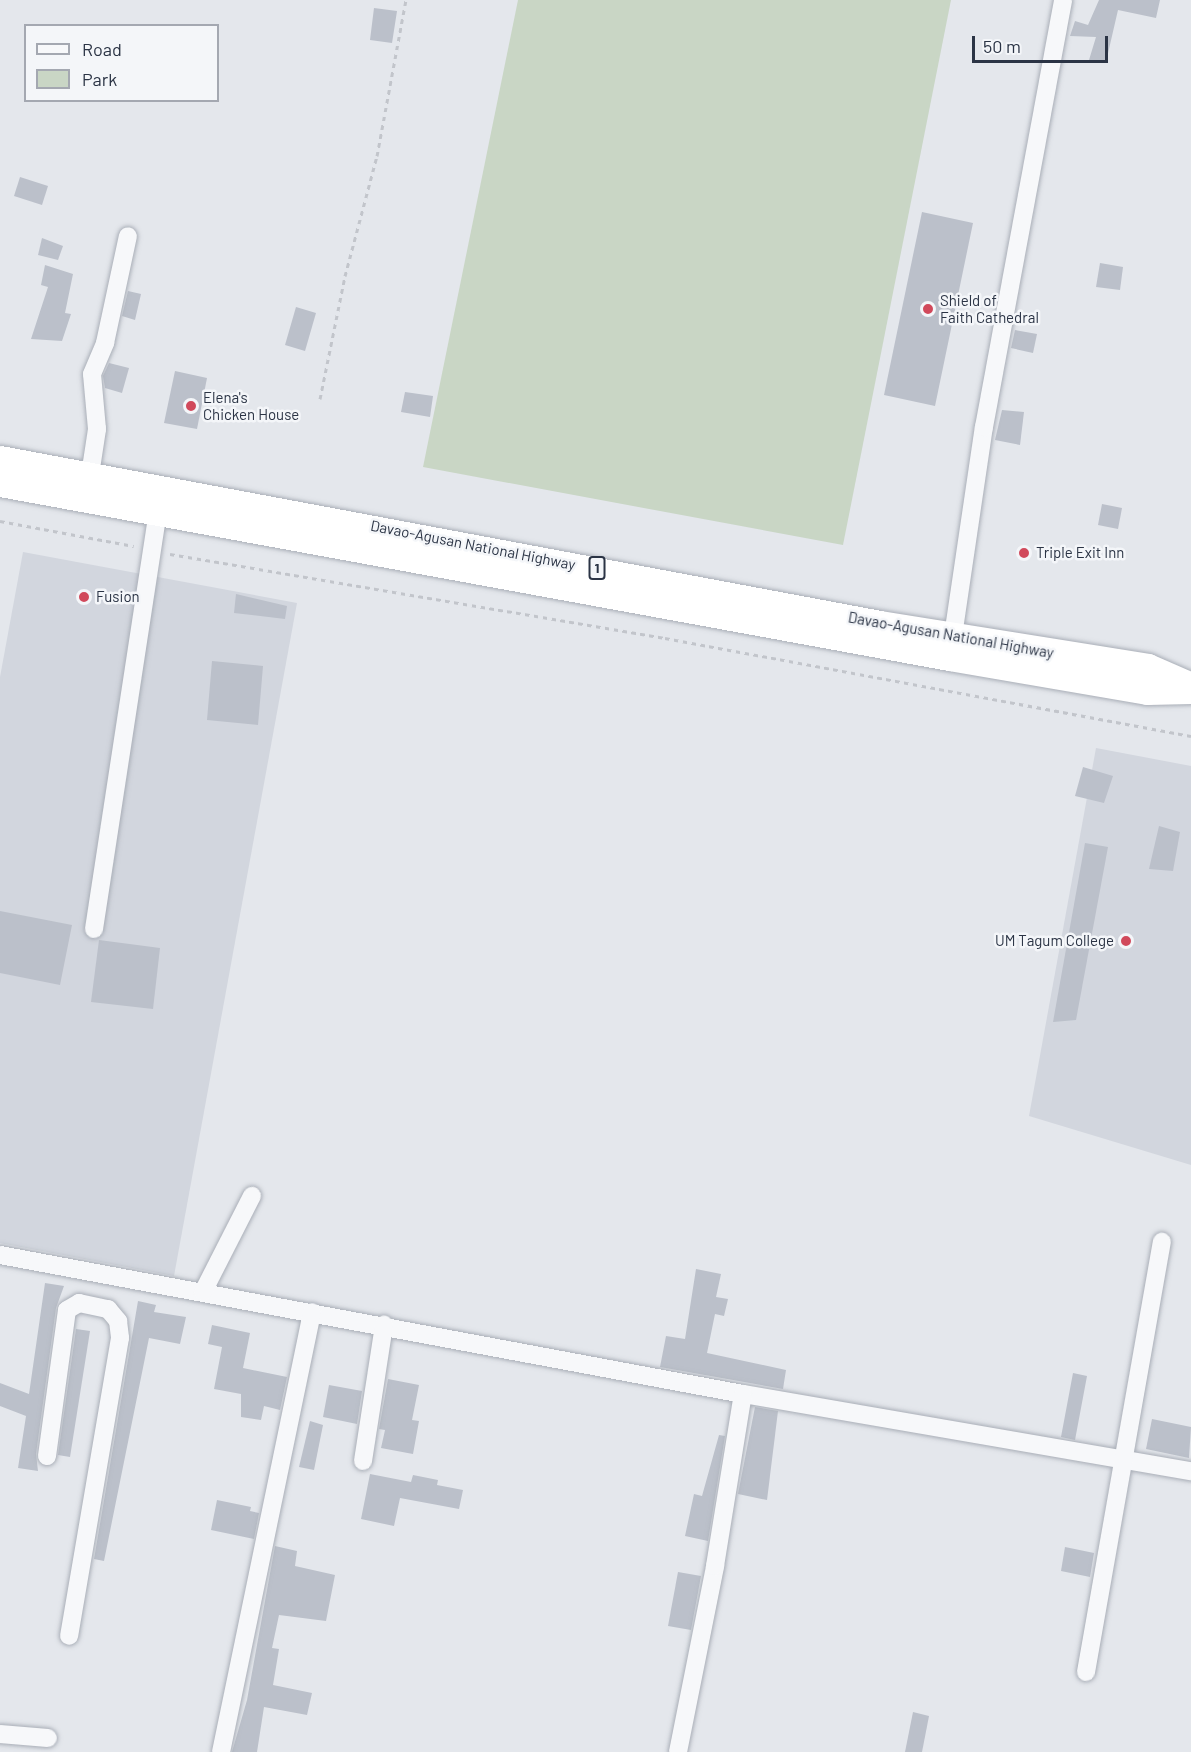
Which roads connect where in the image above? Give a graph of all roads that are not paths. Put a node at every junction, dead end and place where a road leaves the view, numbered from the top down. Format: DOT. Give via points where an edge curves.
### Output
graph roads {
  1 [pos="1063,0"];
  2 [pos="128,237"];
  3 [pos="0,459"];
  4 [pos="0,483"];
  5 [pos="88,486"];
  6 [pos="158,509"];
  7 [pos="878,634"];
  8 [pos="953,636"];
  9 [pos="1191,688"];
  10 [pos="93,929"];
  11 [pos="252,1196"];
  12 [pos="1162,1242"];
  13 [pos="0,1255"];
  14 [pos="105,1274"];
  15 [pos="203,1292"];
  16 [pos="99,1307"];
  17 [pos="312,1312"];
  18 [pos="384,1325"];
  19 [pos="743,1394"];
  20 [pos="46,1456"];
  21 [pos="1125,1458"];
  22 [pos="363,1461"];
  23 [pos="1191,1471"];
  24 [pos="69,1636"];
  25 [pos="1086,1672"];
  26 [pos="0,1734"];
  27 [pos="48,1738"];
  28 [pos="220,1752"];
  29 [pos="678,1752"];
  1 -- 8 [label="street" via="984,427"];
  2 -- 5 [label="street" via="105,343 92,374 97,429"];
  3 -- 5 [label="highway, Davao-Agusan National Highway / 1"];
  4 -- 5 [label="highway, Davao-Agusan National Highway / 1"];
  5 -- 6 [label="highway, Davao-Agusan National Highway / 1"];
  5 -- 7 [label="highway, Davao-Agusan National Highway / 1"];
  6 -- 7 [label="highway, Davao-Agusan National Highway / 1"];
  6 -- 10 [label="street"];
  7 -- 8 [label="highway, Davao-Agusan National Highway / 1"];
  7 -- 9 [label="highway, Davao-Agusan National Highway / 1" via="1147,692"];
  8 -- 9 [label="highway, Davao-Agusan National Highway / 1" via="1148,668"];
  11 -- 15 [label="street"];
  12 -- 21 [label="street"];
  13 -- 14 [label="street"];
  14 -- 15 [label="street"];
  14 -- 16 [label="street"];
  15 -- 17 [label="street"];
  16 -- 20 [label="street" via="79,1303 67,1310"];
  16 -- 24 [label="street" via="115,1315 120,1338"];
  17 -- 18 [label="street"];
  17 -- 28 [label="street"];
  18 -- 19 [label="street"];
  18 -- 22 [label="street"];
  19 -- 21 [label="street"];
  19 -- 29 [label="street" via="716,1566"];
  21 -- 23 [label="street"];
  21 -- 25 [label="street"];
  26 -- 27 [label="street"];
}
